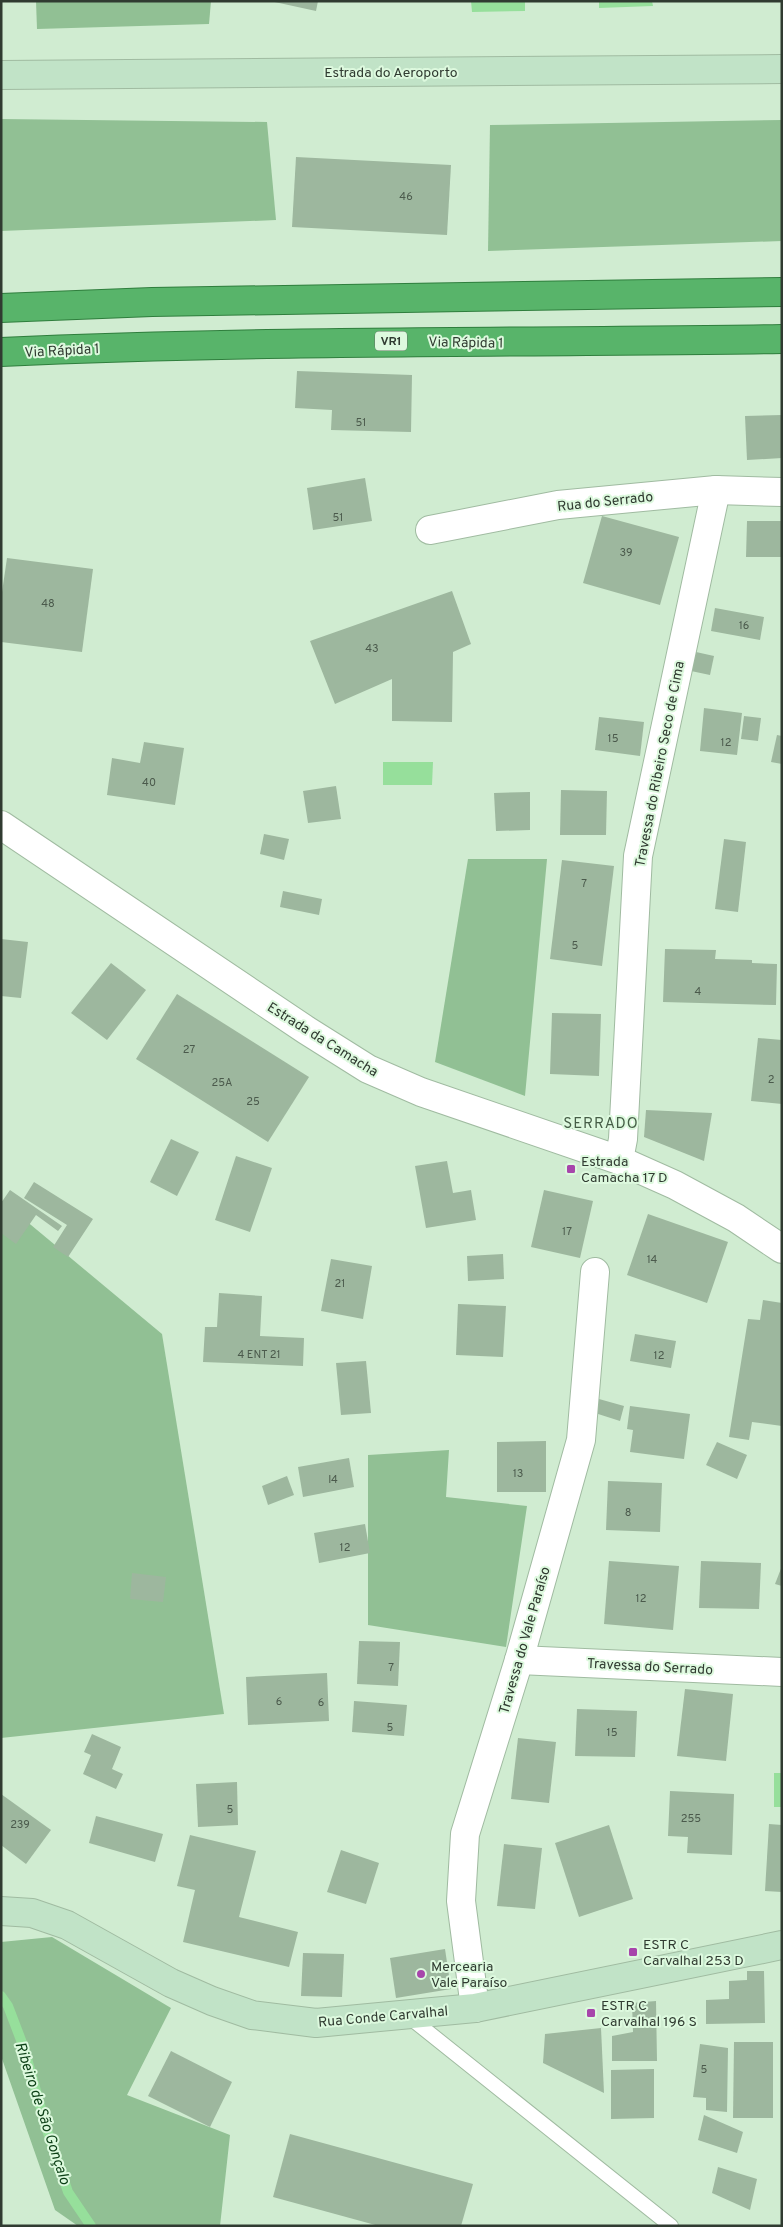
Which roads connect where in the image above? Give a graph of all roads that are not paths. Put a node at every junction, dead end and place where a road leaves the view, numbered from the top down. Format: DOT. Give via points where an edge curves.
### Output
graph roads {
  1 [pos="782,69"];
  2 [pos="1,76"];
  3 [pos="782,292"];
  4 [pos="1,308"];
  5 [pos="782,339"];
  6 [pos="1,352"];
  7 [pos="716,490"];
  8 [pos="782,492"];
  9 [pos="430,530"];
  10 [pos="1,824"];
  11 [pos="619,1160"];
  12 [pos="782,1249"];
  13 [pos="595,1272"];
  14 [pos="519,1660"];
  15 [pos="782,1672"];
  16 [pos="1,1911"];
  17 [pos="782,1945"];
  18 [pos="476,2008"];
  19 [pos="406,2014"];
  20 [pos="671,2226"];
  1 -- 2 [label="main road, Estrada do Aeroporto"];
  3 -- 4 [label="highway" via="152,302"];
  5 -- 6 [label="highway, Via Rápida 1 / VR1" via="383,342"];
  7 -- 8 [label="street, Rua do Serrado"];
  7 -- 9 [label="street, Rua do Serrado" via="558,505"];
  7 -- 11 [label="street, Travessa do Ribeiro Seco de Cima" via="638,856 623,1139"];
  10 -- 11 [label="street, Estrada da Camacha" via="368,1069 421,1092"];
  11 -- 12 [label="street, Estrada da Camacha" via="736,1218"];
  13 -- 14 [label="street, Travessa do Vale Paraíso" via="581,1440"];
  14 -- 15 [label="street, Travessa do Serrado"];
  14 -- 18 [label="street, Travessa do Vale Paraíso" via="465,1834 461,1901"];
  16 -- 19 [label="main road, Rua Conde Carvalhal" via="32,1913 67,1925 172,1983 252,2015 316,2023"];
  17 -- 18 [label="main road, Rua Conde Carvalhal"];
  18 -- 19 [label="main road, Rua Conde Carvalhal"];
  19 -- 20 [label="lane"];
}
